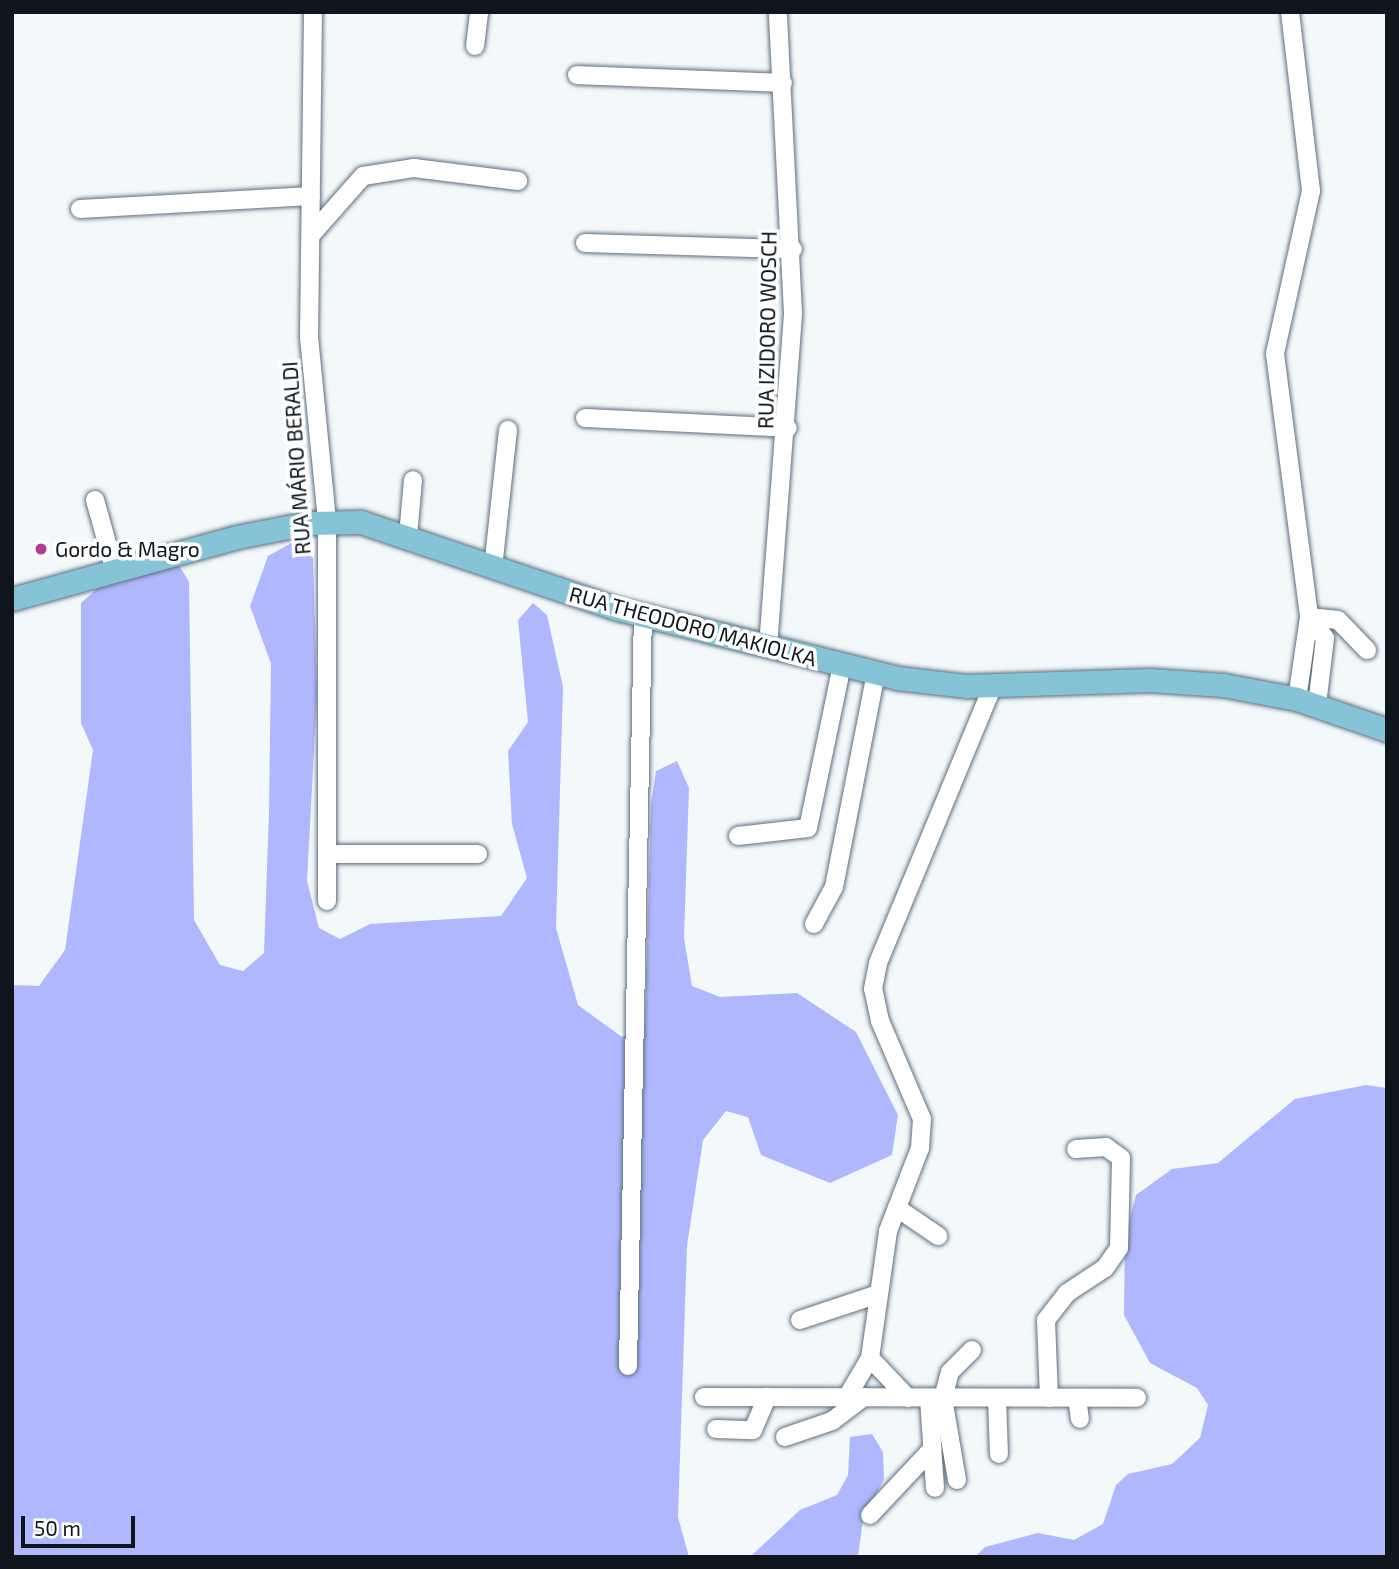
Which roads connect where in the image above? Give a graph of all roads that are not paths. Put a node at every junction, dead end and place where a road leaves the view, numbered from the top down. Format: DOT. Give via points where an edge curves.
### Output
graph roads {
  1 [pos="313,12"];
  2 [pos="479,12"];
  3 [pos="778,12"];
  4 [pos="1290,12"];
  5 [pos="475,46"];
  6 [pos="577,75"];
  7 [pos="783,83"];
  8 [pos="518,181"];
  9 [pos="311,196"];
  10 [pos="80,209"];
  11 [pos="311,235"];
  12 [pos="584,243"];
  13 [pos="793,249"];
  14 [pos="586,418"];
  15 [pos="788,428"];
  16 [pos="508,430"];
  17 [pos="413,480"];
  18 [pos="95,500"];
  19 [pos="327,521"];
  20 [pos="408,536"];
  21 [pos="114,568"];
  22 [pos="493,568"];
  23 [pos="12,599"];
  24 [pos="643,615"];
  25 [pos="1309,617"];
  26 [pos="768,647"];
  27 [pos="1367,650"];
  28 [pos="842,665"];
  29 [pos="876,673"];
  30 [pos="993,685"];
  31 [pos="1307,702"];
  32 [pos="1387,730"];
  33 [pos="738,836"];
  34 [pos="327,854"];
  35 [pos="478,854"];
  36 [pos="327,901"];
  37 [pos="814,923"];
  38 [pos="1076,1149"];
  39 [pos="897,1208"];
  40 [pos="938,1236"];
  41 [pos="878,1294"];
  42 [pos="800,1320"];
  43 [pos="972,1350"];
  44 [pos="870,1358"];
  45 [pos="628,1366"];
  46 [pos="704,1397"];
  47 [pos="767,1397"];
  48 [pos="855,1397"];
  49 [pos="908,1398"];
  50 [pos="936,1398"];
  51 [pos="998,1398"];
  52 [pos="1049,1398"];
  53 [pos="1077,1398"];
  54 [pos="1137,1398"];
  55 [pos="1080,1419"];
  56 [pos="716,1429"];
  57 [pos="785,1437"];
  58 [pos="932,1450"];
  59 [pos="999,1454"];
  60 [pos="957,1480"];
  61 [pos="934,1488"];
  62 [pos="870,1515"];
  1 -- 9 [label="street, RUA MÁRIO BERALDI"];
  2 -- 5 [label="street"];
  3 -- 7 [label="street, RUA IZIDORO WOSCH"];
  4 -- 25 [label="street" via="1311,191 1275,354"];
  6 -- 7 [label="street"];
  7 -- 13 [label="street, RUA IZIDORO WOSCH"];
  8 -- 11 [label="street" via="414,168 363,176"];
  9 -- 10 [label="street"];
  9 -- 11 [label="street, RUA MÁRIO BERALDI"];
  11 -- 19 [label="street, RUA MÁRIO BERALDI" via="309,337"];
  12 -- 13 [label="street"];
  13 -- 15 [label="street, RUA IZIDORO WOSCH"];
  14 -- 15 [label="street"];
  15 -- 26 [label="street, RUA IZIDORO WOSCH"];
  16 -- 22 [label="street"];
  17 -- 20 [label="street"];
  18 -- 21 [label="street"];
  19 -- 20 [label="main road, RUA THEODORO MAKIOLKA"];
  19 -- 21 [label="main road, RUA THEODORO MAKIOLKA"];
  19 -- 34 [label="street, RUA MÁRIO BERALDI"];
  20 -- 22 [label="main road, RUA THEODORO MAKIOLKA"];
  21 -- 23 [label="main road, RUA THEODORO MAKIOLKA"];
  22 -- 24 [label="main road, RUA THEODORO MAKIOLKA"];
  24 -- 26 [label="main road, RUA THEODORO MAKIOLKA"];
  24 -- 45 [label="street"];
  25 -- 27 [label="street" via="1338,620"];
  25 -- 31 [label="street" via="1325,638"];
  26 -- 28 [label="main road, RUA THEODORO MAKIOLKA"];
  28 -- 29 [label="main road, RUA THEODORO MAKIOLKA"];
  28 -- 33 [label="street" via="808,828"];
  29 -- 30 [label="main road, RUA THEODORO MAKIOLKA"];
  29 -- 37 [label="street" via="834,887"];
  30 -- 31 [label="main road, RUA THEODORO MAKIOLKA" via="1184,681"];
  30 -- 39 [label="street" via="878,963 873,989 880,1021 922,1119 920,1148"];
  31 -- 32 [label="main road, RUA THEODORO MAKIOLKA"];
  34 -- 35 [label="street"];
  34 -- 36 [label="street, RUA MÁRIO BERALDI"];
  38 -- 52 [label="street" via="1106,1147 1121,1158 1119,1248 1105,1268 1067,1293 1046,1320"];
  39 -- 40 [label="street"];
  39 -- 41 [label="street"];
  41 -- 42 [label="street"];
  41 -- 44 [label="street"];
  43 -- 50 [label="street" via="950,1372"];
  44 -- 48 [label="street"];
  44 -- 49 [label="street"];
  46 -- 47 [label="street"];
  47 -- 48 [label="street"];
  47 -- 56 [label="street" via="753,1430"];
  48 -- 49 [label="street"];
  48 -- 57 [label="street" via="832,1421"];
  49 -- 50 [label="street"];
  50 -- 51 [label="street"];
  50 -- 58 [label="street"];
  50 -- 60 [label="street"];
  51 -- 52 [label="street"];
  51 -- 59 [label="street"];
  52 -- 53 [label="street"];
  53 -- 54 [label="street"];
  53 -- 55 [label="street"];
  58 -- 61 [label="street"];
  58 -- 62 [label="street"];
}
